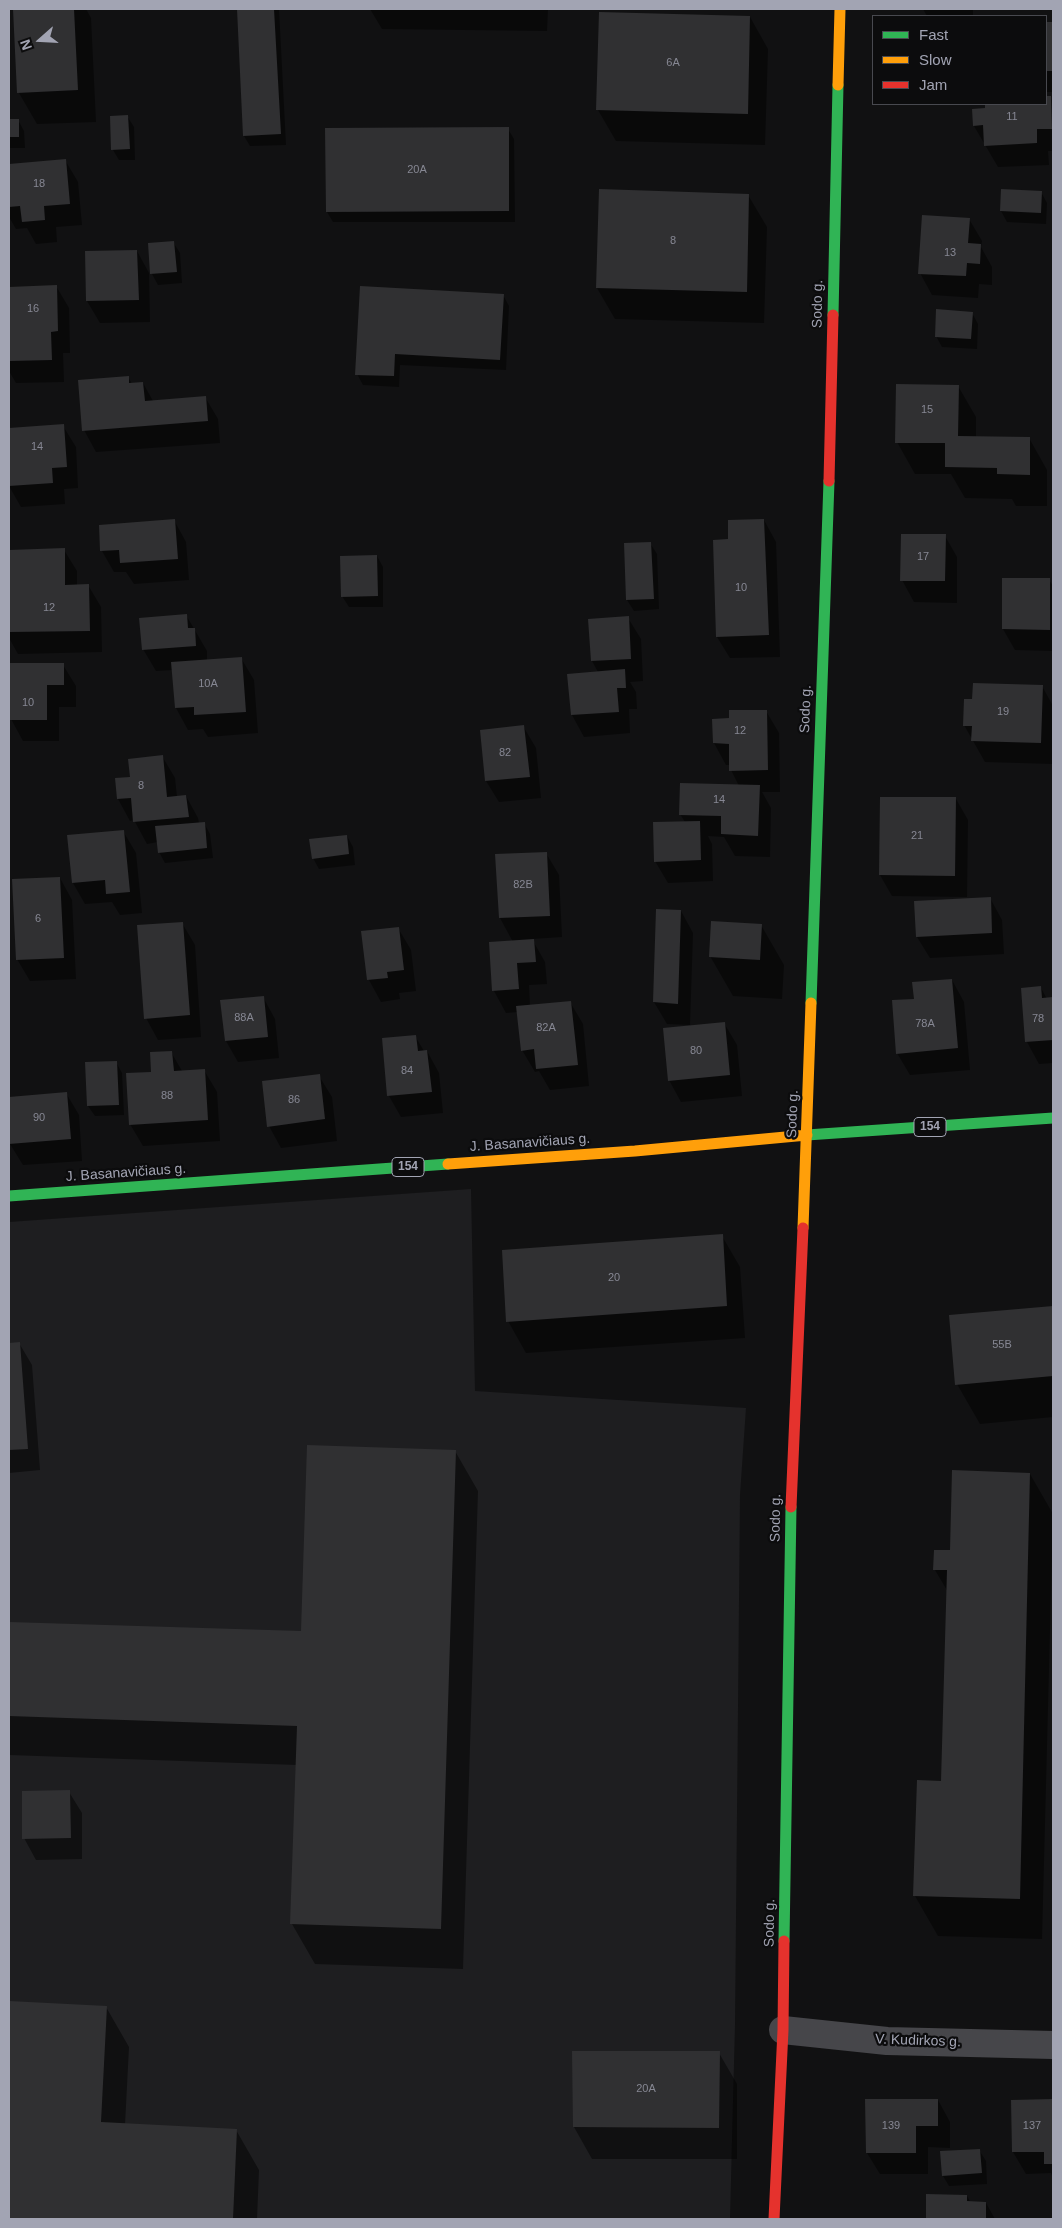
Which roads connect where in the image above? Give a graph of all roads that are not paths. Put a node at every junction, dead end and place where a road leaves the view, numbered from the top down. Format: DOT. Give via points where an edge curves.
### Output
graph roads {
  1 [pos="840,9"];
  2 [pos="1053,1118"];
  3 [pos="808,1135"];
  4 [pos="9,1196"];
  5 [pos="783,2030"];
  6 [pos="1053,2044"];
  7 [pos="774,2219"];
  1 -- 3 [label="street, Sodo g."];
  2 -- 3 [label="street, J. Basanavičiaus g. / 154"];
  3 -- 4 [label="street, J. Basanavičiaus g. / 154" via="625,1152"];
  3 -- 5 [label="street, Sodo g." via="792,1466"];
  5 -- 6 [label="street, V. Kudirkos g." via="887,2041"];
  5 -- 7 [label="street, Sodo g."];
}
